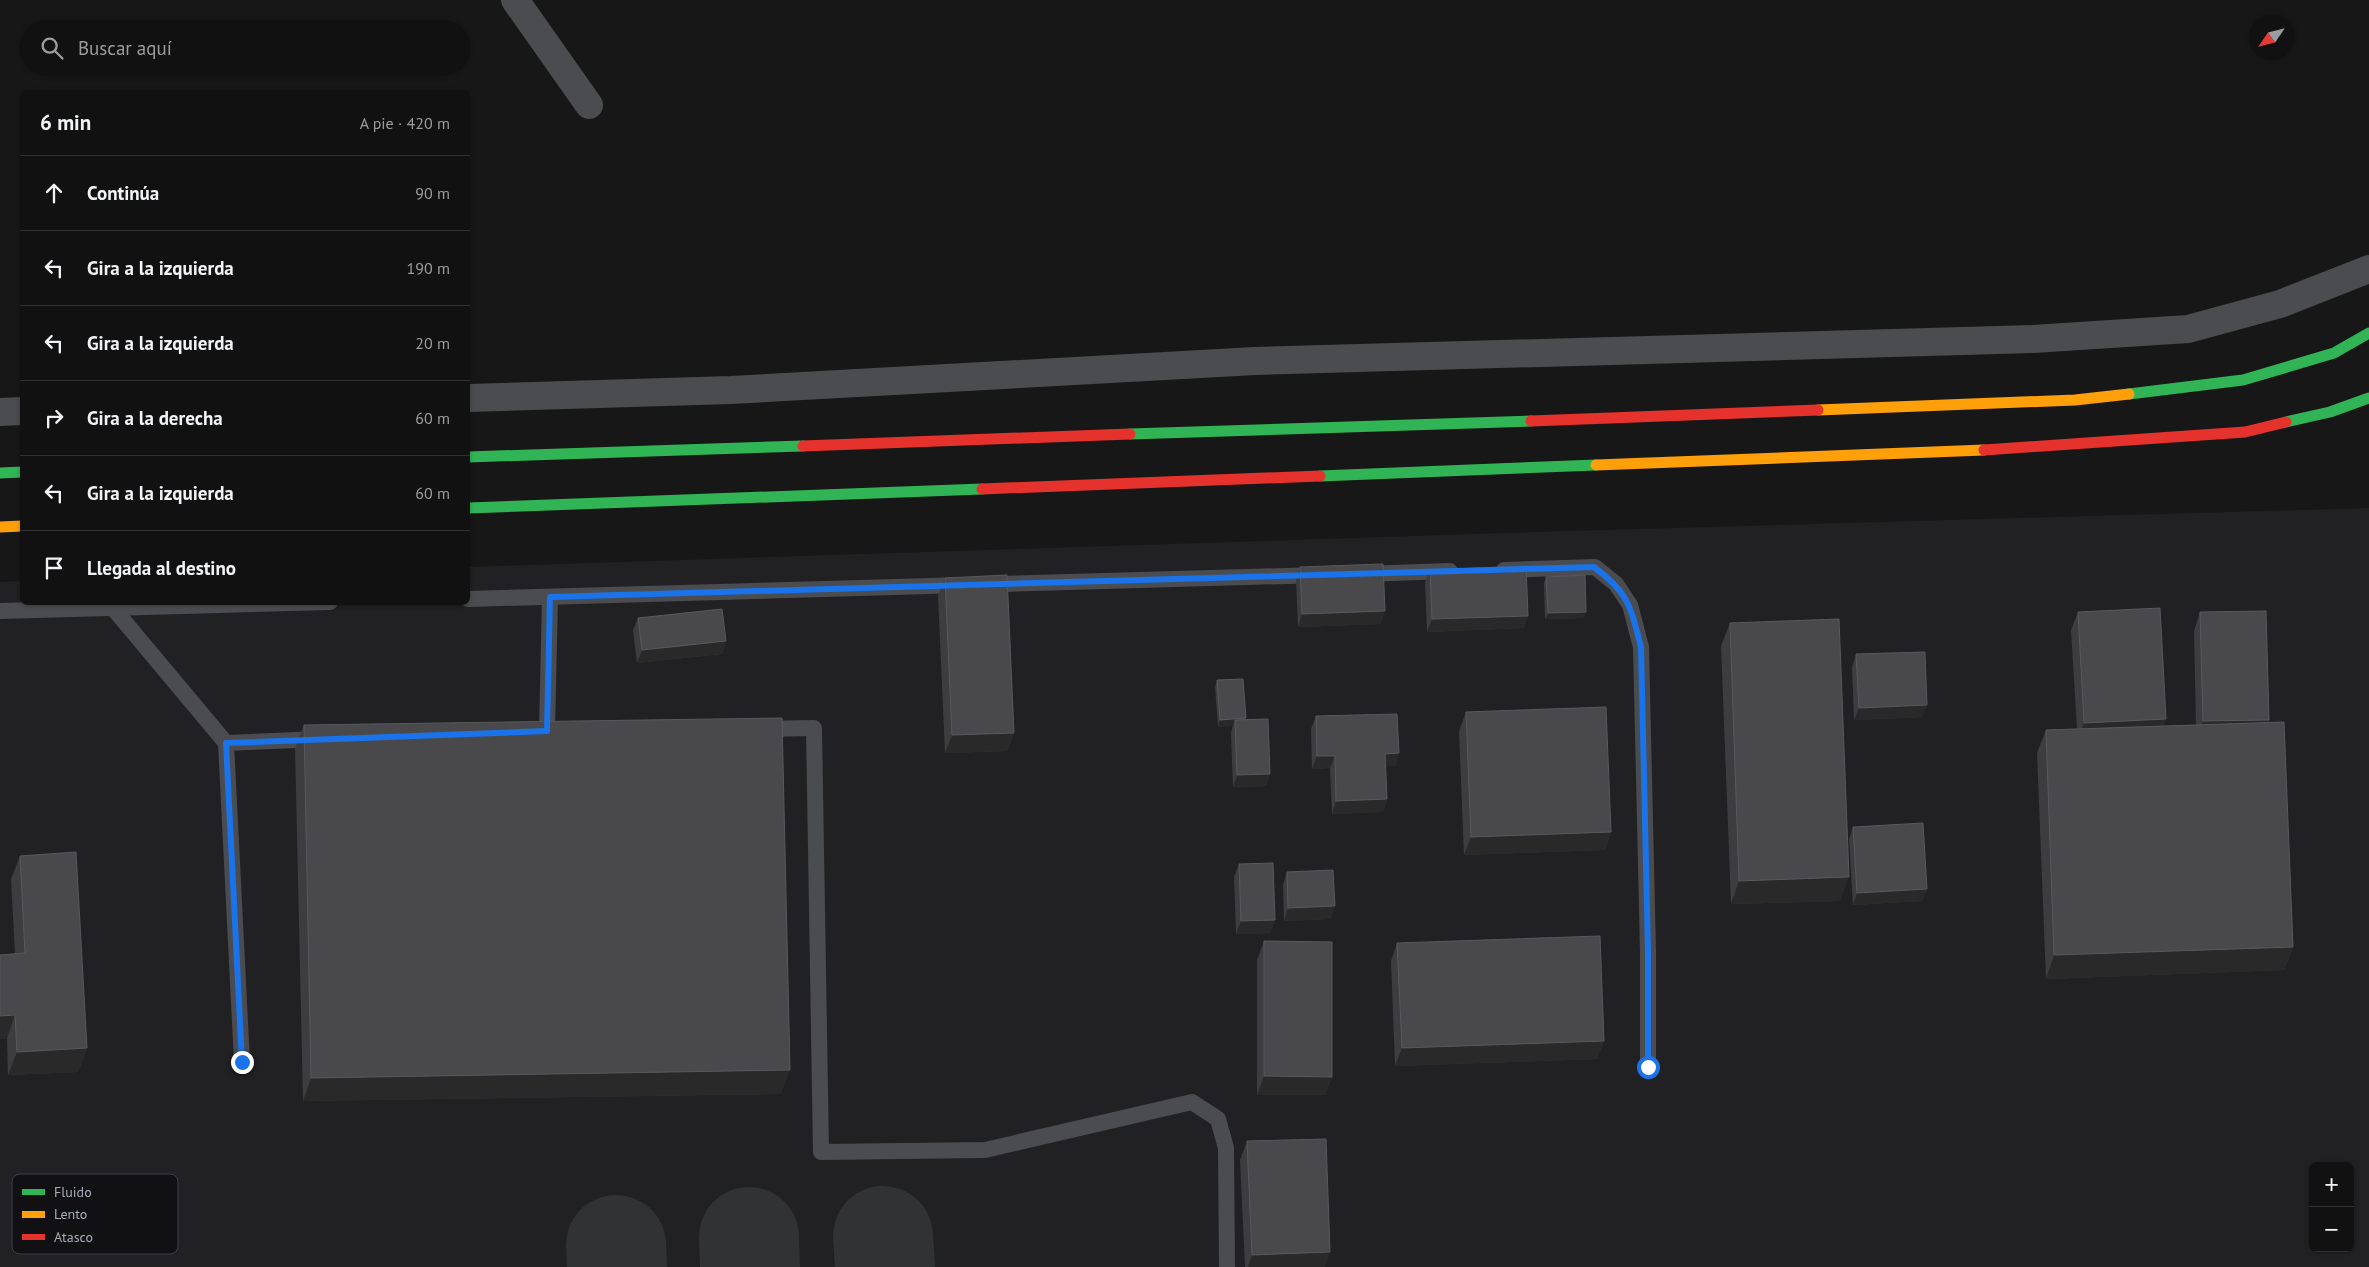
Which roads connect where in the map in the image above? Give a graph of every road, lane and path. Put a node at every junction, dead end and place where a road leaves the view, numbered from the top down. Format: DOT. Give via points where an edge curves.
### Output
graph roads {
  1 [pos="515,0"];
  2 [pos="589,105"];
  3 [pos="2369,269"];
  4 [pos="2369,333"];
  5 [pos="470,398"];
  6 [pos="2369,398"];
  7 [pos="20,411"];
  8 [pos="0,412"];
  9 [pos="470,457"];
  10 [pos="20,472"];
  11 [pos="0,473"];
  12 [pos="470,508"];
  13 [pos="20,526"];
  14 [pos="0,527"];
  15 [pos="1486,570"];
  16 [pos="1466,571"];
  17 [pos="550,597"];
  18 [pos="470,599"];
  19 [pos="222,605"];
  20 [pos="113,608"];
  21 [pos="0,611"];
  22 [pos="745,729"];
  23 [pos="567,730"];
  24 [pos="547,731"];
  25 [pos="518,732"];
  26 [pos="333,739"];
  27 [pos="226,743"];
  28 [pos="242,1062"];
  29 [pos="1648,1067"];
  30 [pos="1228,1267"];
  1 -- 2 [label="street"];
  3 -- 5 [label="street" via="2280,304 2188,329 2033,339 1255,361 731,390"];
  4 -- 9 [label="street" via="2334,353 2243,380 2075,400"];
  6 -- 12 [label="street" via="2330,412 2246,432 1972,451"];
  7 -- 8 [label="street"];
  10 -- 11 [label="street"];
  13 -- 14 [label="street"];
  15 -- 29 [label="lane" via="1594,567 1616,584 1630,605 1641,647"];
  16 -- 17 [label="lane"];
  17 -- 18 [label="lane"];
  17 -- 24 [label="lane"];
  19 -- 20 [label="lane"];
  20 -- 21 [label="lane"];
  20 -- 27 [label="lane"];
  22 -- 30 [label="lane" via="814,728 821,1152 985,1150 1192,1102 1218,1119 1226,1148"];
  23 -- 24 [label="lane"];
  24 -- 25 [label="lane"];
  26 -- 27 [label="lane"];
  27 -- 28 [label="lane"];
}
